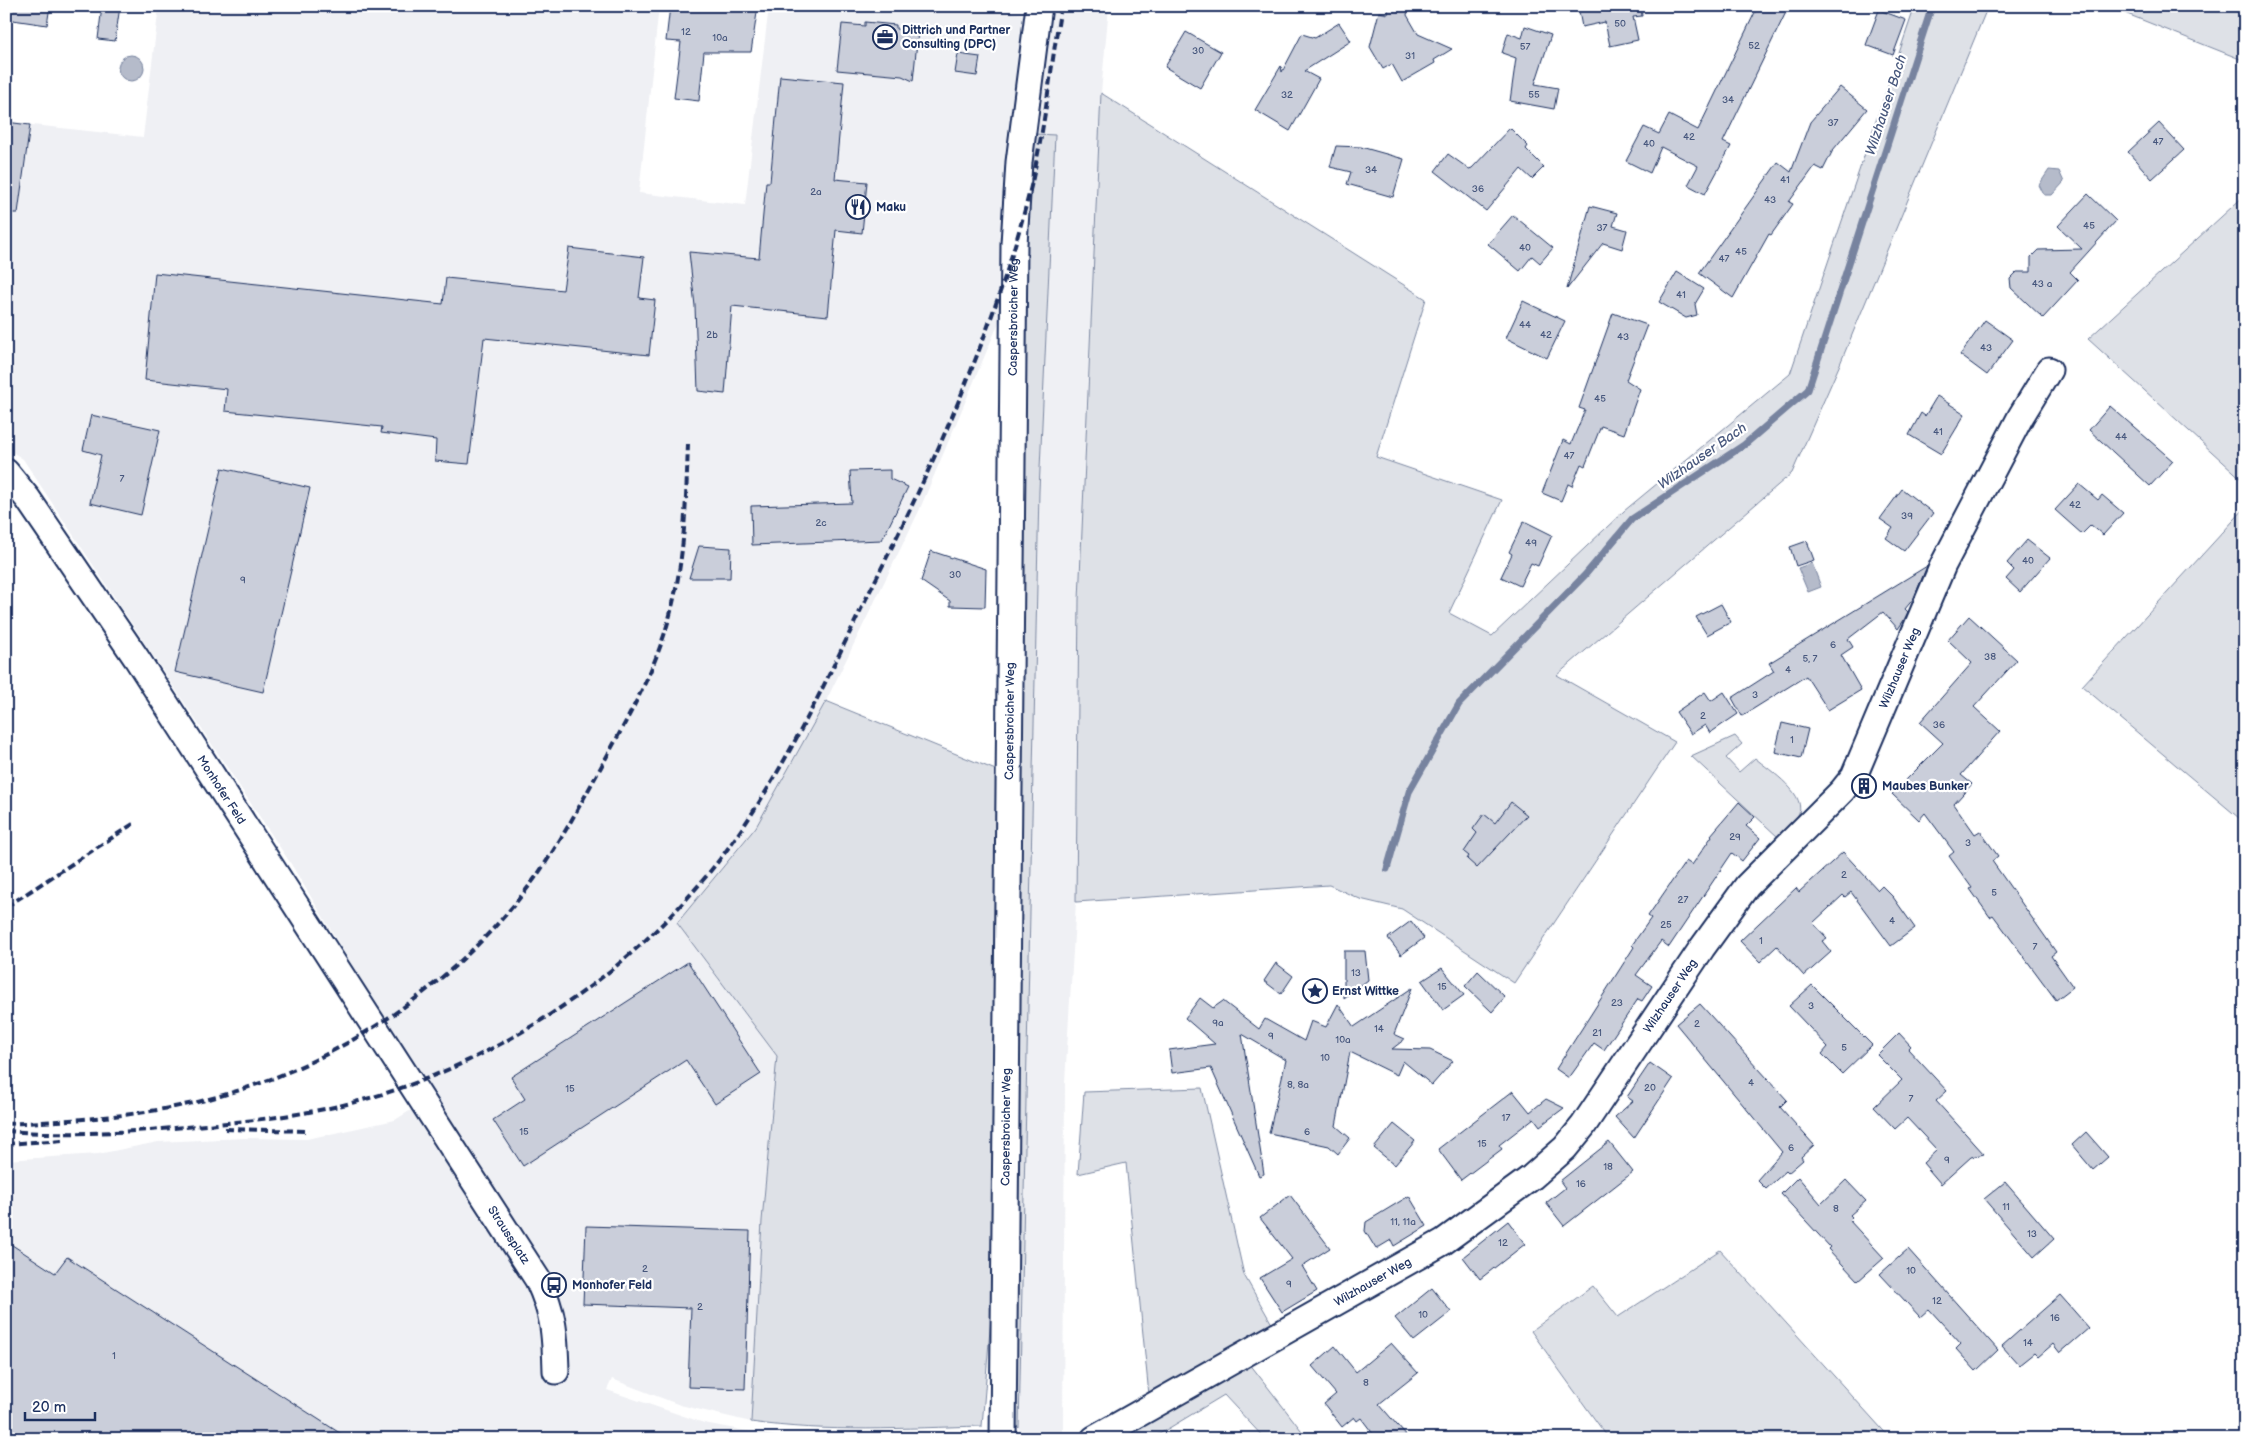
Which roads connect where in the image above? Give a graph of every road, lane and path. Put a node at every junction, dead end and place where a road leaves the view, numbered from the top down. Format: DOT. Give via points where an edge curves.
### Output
graph roads {
  1 [pos="1040,6"];
  2 [pos="2049,370"];
  3 [pos="6,472"];
  4 [pos="429,1112"];
  5 [pos="556,1371"];
  6 [pos="1004,1439"];
  7 [pos="1094,1439"];
  1 -- 6 [label="street, Caspersbroicher Weg" via="1019,162 1014,244"];
  2 -- 7 [label="street, Wilzhauser Weg" via="2020,416 1943,565 1854,776 1747,886 1565,1148 1532,1177 1443,1242"];
  3 -- 4 [label="street, Monhofer Feld" via="28,499 137,660"];
  4 -- 5 [label="street, Straussplatz" via="538,1280 555,1328"];
}
